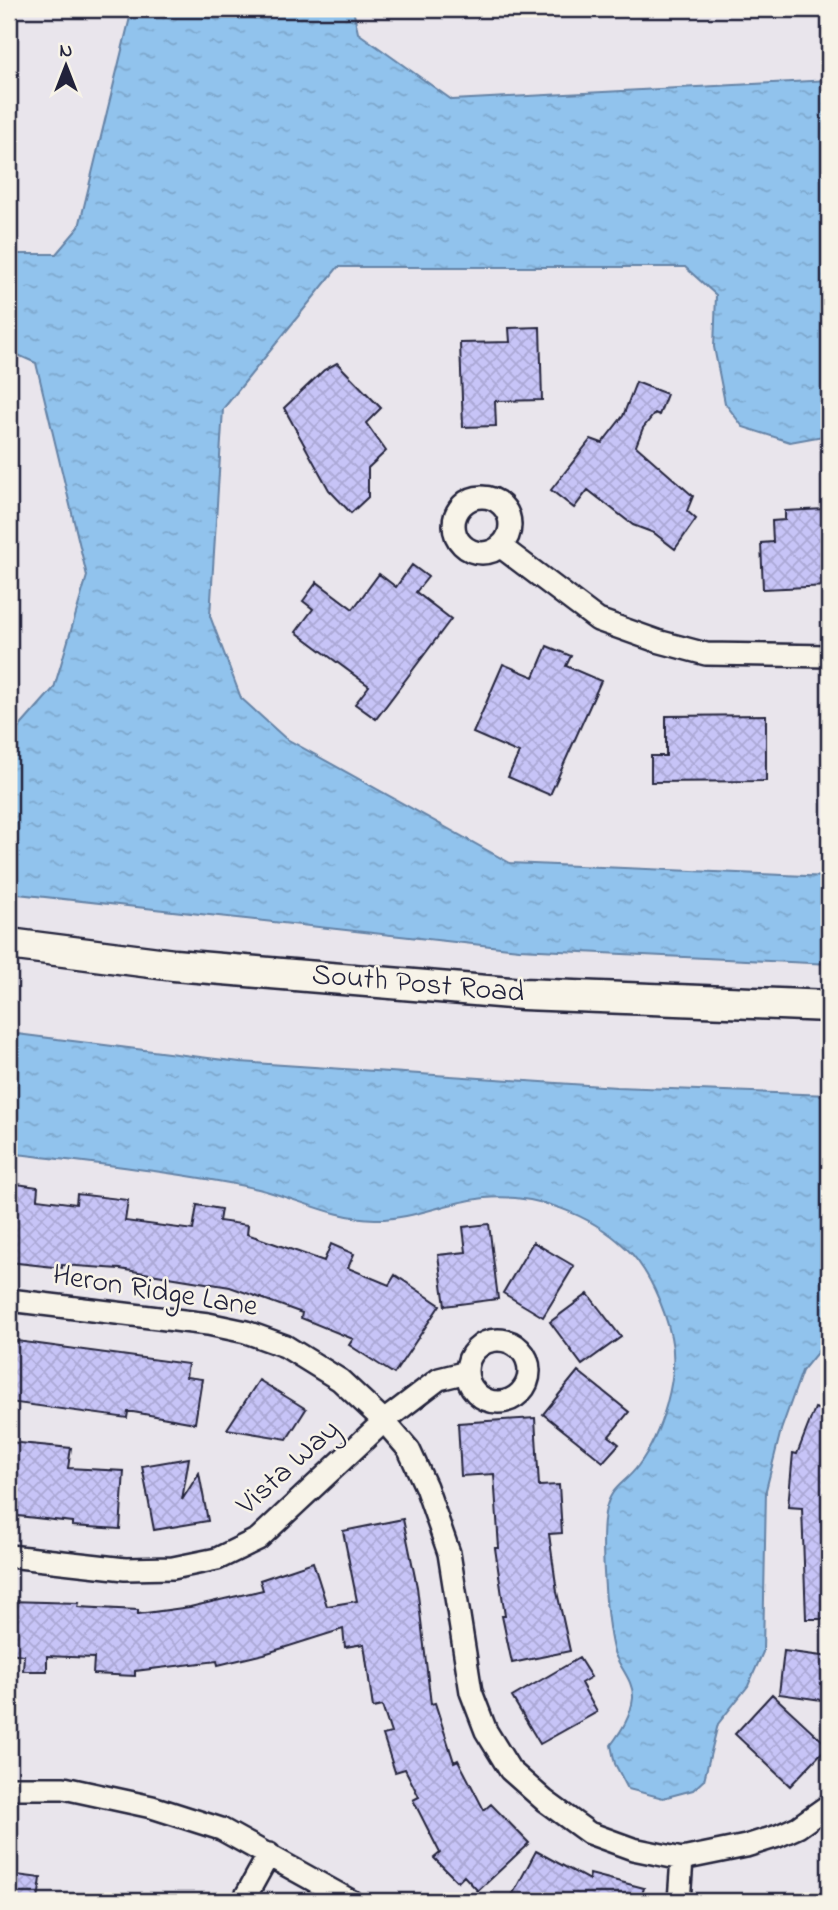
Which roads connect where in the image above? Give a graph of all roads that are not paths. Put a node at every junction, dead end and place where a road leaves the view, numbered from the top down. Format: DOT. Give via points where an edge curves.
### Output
graph roads {
  1 [pos="500,547"];
  2 [pos="829,656"];
  3 [pos="9,944"];
  4 [pos="829,1006"];
  5 [pos="9,1300"];
  6 [pos="467,1372"];
  7 [pos="384,1421"];
  8 [pos="9,1556"];
  9 [pos="9,1788"];
  10 [pos="826,1813"];
  11 [pos="269,1854"];
  12 [pos="682,1859"];
  13 [pos="243,1901"];
  14 [pos="351,1901"];
  15 [pos="679,1901"];
  1 -- 2 [label="street" via="598,620 657,641 706,654"];
  3 -- 4 [label="street, South Post Road" via="174,965 523,994"];
  5 -- 7 [label="street, Heron Ridge Lane" via="246,1332 285,1346 340,1380"];
  6 -- 7 [label="street, Vista Way" via="439,1379"];
  7 -- 8 [label="street, Vista Way" via="258,1539 217,1559 173,1568 125,1569"];
  7 -- 12 [label="street, Heron Ridge Lane" via="408,1450 426,1487 449,1553 471,1692 486,1731 510,1770 589,1833 633,1849"];
  9 -- 11 [label="street" via="64,1788 152,1807 221,1829"];
  10 -- 12 [label="street, Heron Ridge Lane" via="767,1839"];
  11 -- 13 [label="street"];
  11 -- 14 [label="street"];
  12 -- 15 [label="street"];
}
